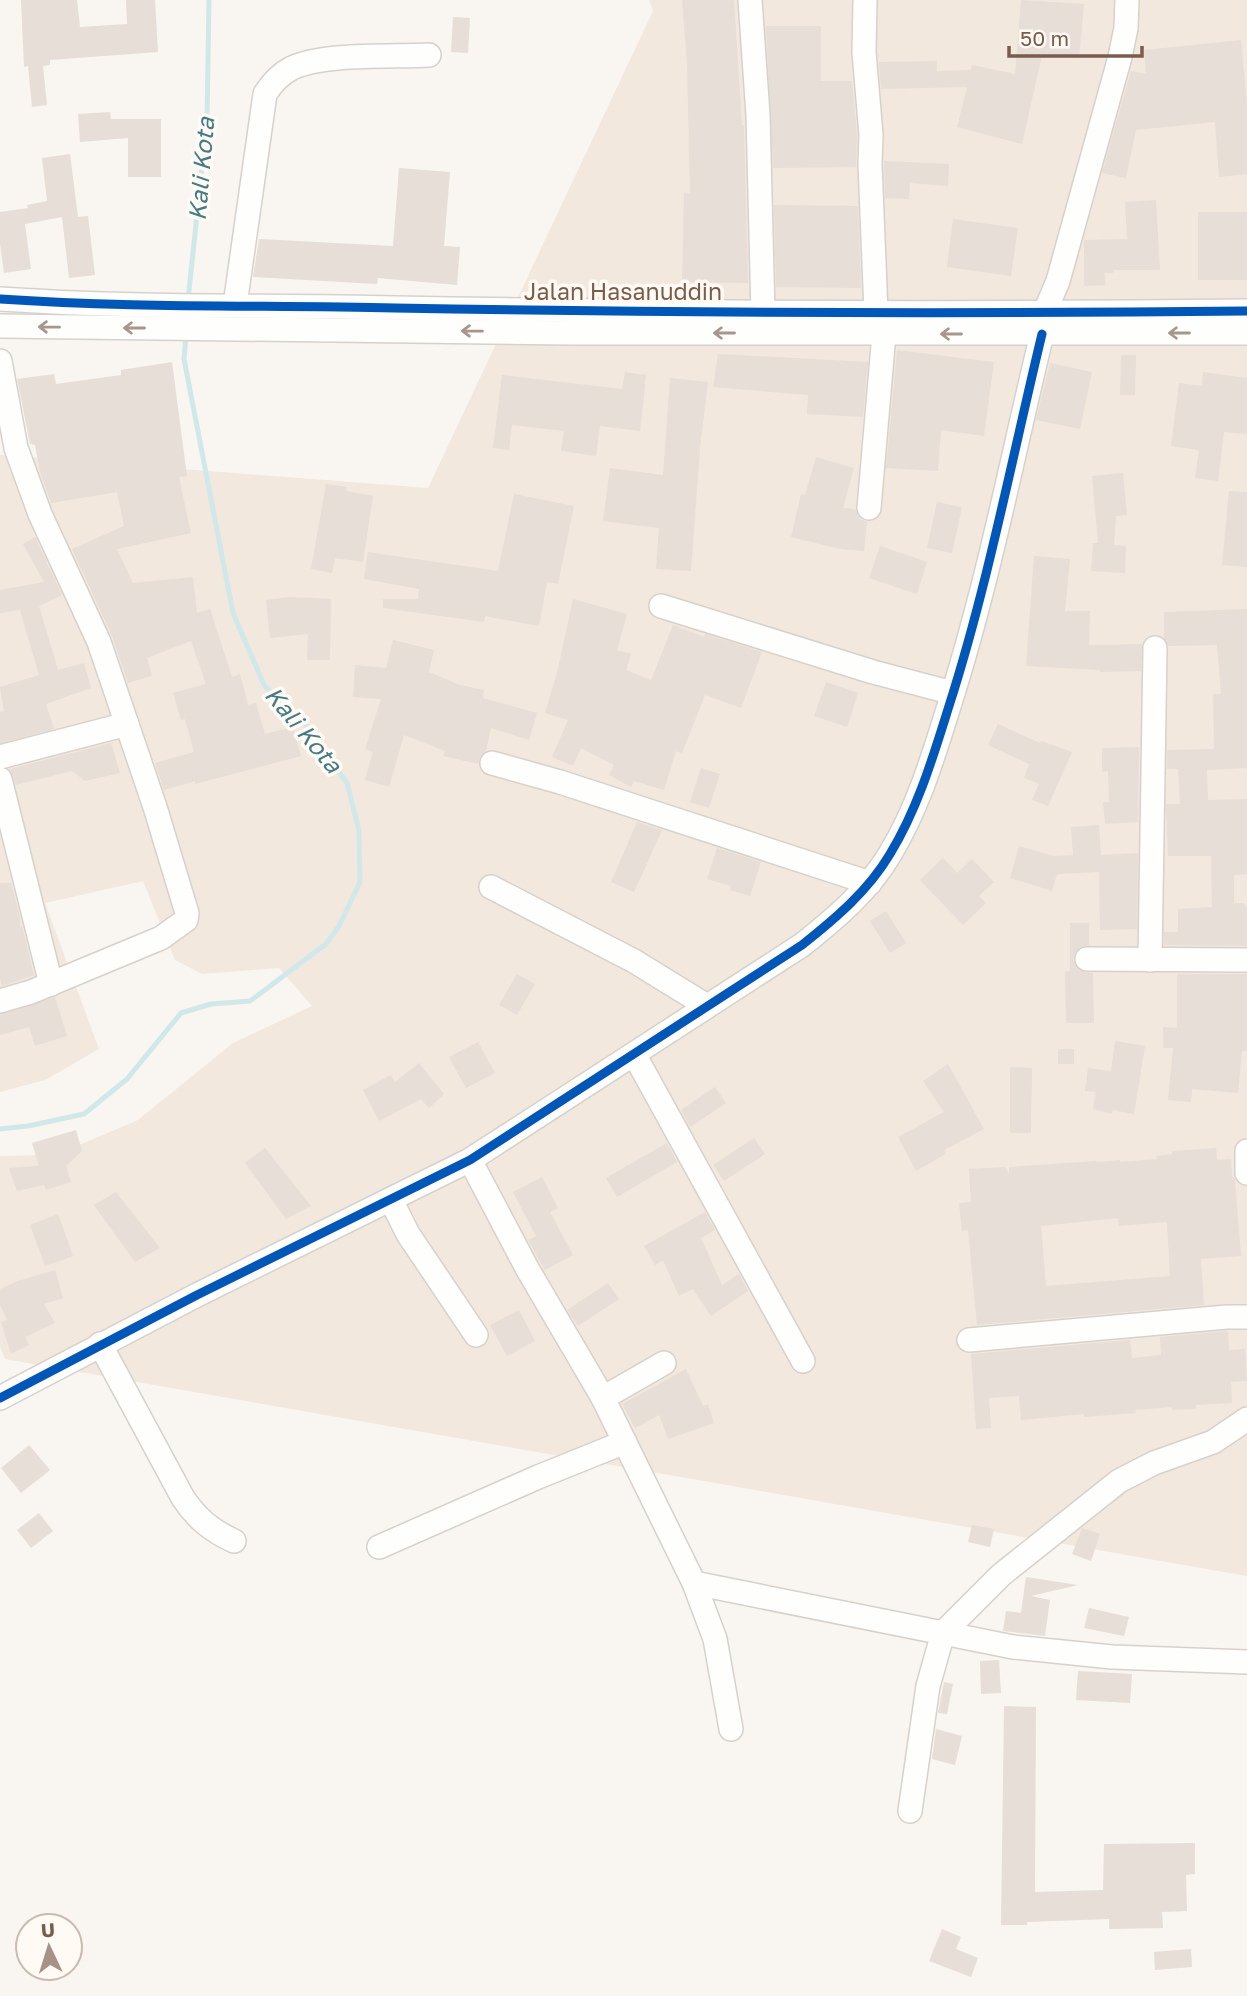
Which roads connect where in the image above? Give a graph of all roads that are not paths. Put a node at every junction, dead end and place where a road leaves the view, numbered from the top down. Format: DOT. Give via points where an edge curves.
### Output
graph roads {
  1 [pos="750,0"];
  2 [pos="865,0"];
  3 [pos="1127,0"];
  4 [pos="429,55"];
  5 [pos="0,299"];
  6 [pos="1247,311"];
  7 [pos="876,312"];
  8 [pos="226,313"];
  9 [pos="763,313"];
  10 [pos="170,317"];
  11 [pos="503,321"];
  12 [pos="1043,324"];
  13 [pos="0,327"];
  14 [pos="1247,333"];
  15 [pos="884,334"];
  16 [pos="1,375"];
  17 [pos="869,508"];
  18 [pos="661,606"];
  19 [pos="1155,648"];
  20 [pos="953,694"];
  21 [pos="127,724"];
  22 [pos="0,757"];
  23 [pos="492,763"];
  24 [pos="0,779"];
  25 [pos="870,883"];
  26 [pos="491,887"];
  27 [pos="1087,959"];
  28 [pos="1150,960"];
  29 [pos="1247,960"];
  30 [pos="51,984"];
  31 [pos="0,1001"];
  32 [pos="707,1006"];
  33 [pos="634,1054"];
  34 [pos="1247,1151"];
  35 [pos="470,1160"];
  36 [pos="1247,1173"];
  37 [pos="391,1200"];
  38 [pos="1247,1317"];
  39 [pos="476,1335"];
  40 [pos="970,1339"];
  41 [pos="100,1344"];
  42 [pos="803,1361"];
  43 [pos="664,1363"];
  44 [pos="0,1398"];
  45 [pos="603,1398"];
  46 [pos="1247,1419"];
  47 [pos="625,1442"];
  48 [pos="234,1541"];
  49 [pos="379,1547"];
  50 [pos="694,1583"];
  51 [pos="943,1633"];
  52 [pos="1247,1662"];
  53 [pos="731,1729"];
  54 [pos="910,1811"];
  1 -- 9 [label="street"];
  2 -- 7 [label="street"];
  3 -- 12 [label="street" via="1120,57"];
  4 -- 8 [label="street" via="314,62 293,68 272,83 265,94"];
  5 -- 10 [label="street, Jalan Hasanuddin"];
  6 -- 12 [label="street, Jalan Hasanuddin"];
  7 -- 9 [label="street, Jalan Hasanuddin"];
  7 -- 12 [label="street, Jalan Hasanuddin"];
  8 -- 10 [label="street, Jalan Hasanuddin"];
  8 -- 11 [label="street, Jalan Hasanuddin"];
  9 -- 11 [label="street, Jalan Hasanuddin"];
  10 -- 13 [label="street, Jalan Hasanuddin, one-way"];
  15 -- 11 [label="street, Jalan Hasanuddin, one-way"];
  14 -- 12 [label="street, Jalan Hasanuddin, one-way"];
  12 -- 15 [label="street, Jalan Hasanuddin, one-way"];
  12 -- 20 [label="street" via="979,608"];
  15 -- 17 [label="street"];
  16 -- 21 [label="street" via="16,448 40,514 99,642"];
  18 -- 20 [label="street"];
  19 -- 28 [label="street"];
  20 -- 25 [label="street" via="911,818"];
  21 -- 22 [label="street"];
  21 -- 30 [label="street" via="186,906 186,920 161,938"];
  23 -- 25 [label="street"];
  24 -- 30 [label="street"];
  25 -- 32 [label="street" via="811,938"];
  26 -- 32 [label="street" via="634,961"];
  27 -- 28 [label="street"];
  28 -- 29 [label="street"];
  30 -- 31 [label="street"];
  32 -- 33 [label="street"];
  33 -- 35 [label="street"];
  33 -- 42 [label="street"];
  34 -- 36 [label="street"];
  35 -- 37 [label="street"];
  35 -- 45 [label="street"];
  37 -- 39 [label="street" via="408,1234"];
  37 -- 41 [label="street"];
  38 -- 40 [label="street"];
  41 -- 44 [label="street"];
  41 -- 48 [label="street" via="183,1498 206,1525"];
  43 -- 45 [label="street"];
  45 -- 47 [label="street"];
  46 -- 51 [label="street" via="1213,1443 1154,1463 1119,1481 1001,1575"];
  47 -- 49 [label="street"];
  47 -- 50 [label="street"];
  50 -- 51 [label="street"];
  50 -- 53 [label="street" via="715,1639"];
  51 -- 52 [label="street" via="1013,1647 1085,1654"];
  51 -- 54 [label="street" via="928,1686"];
}
